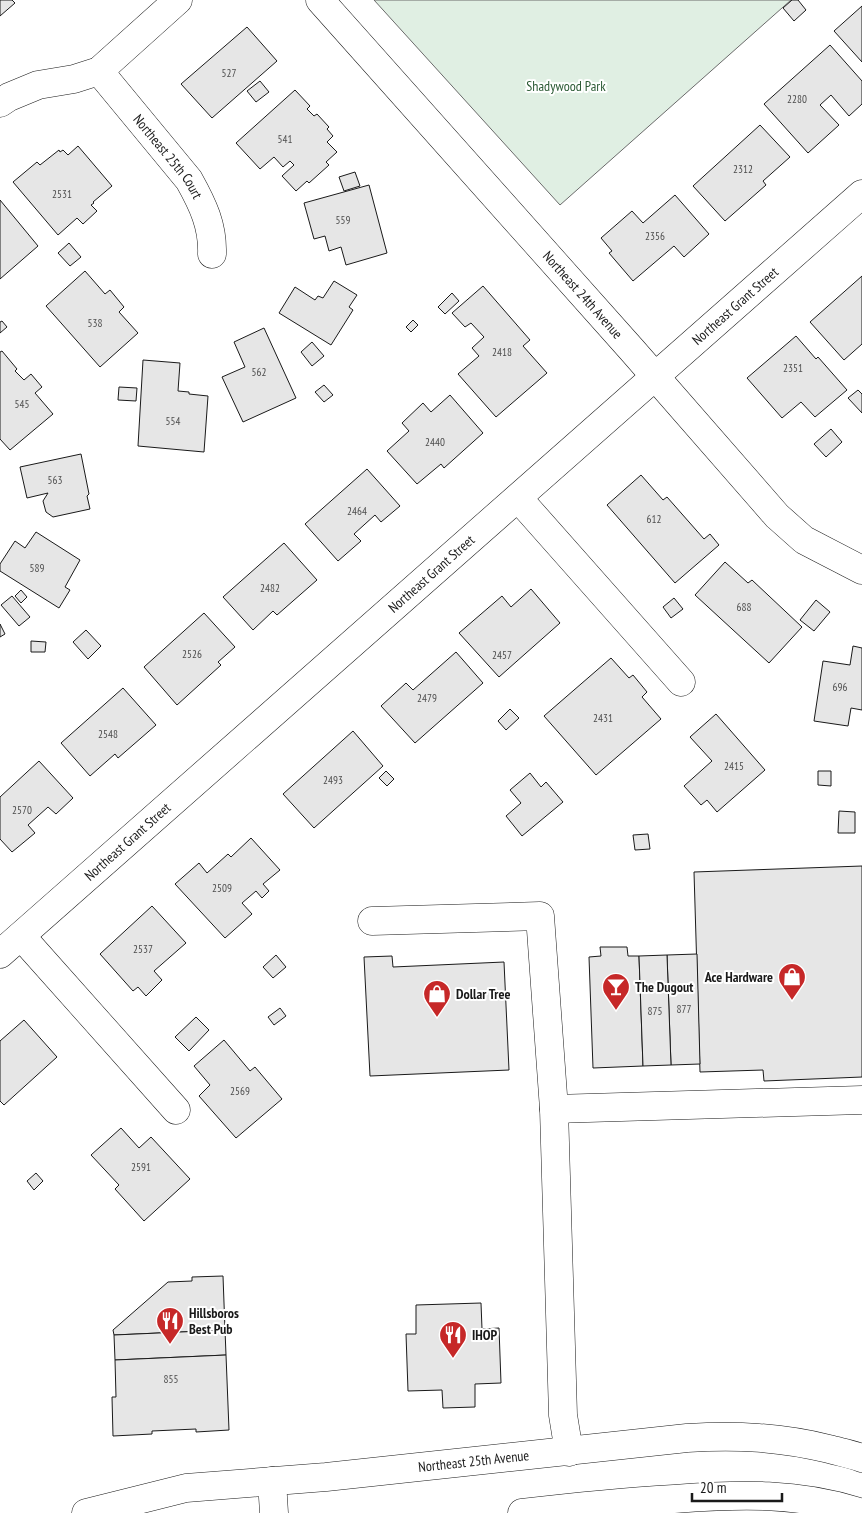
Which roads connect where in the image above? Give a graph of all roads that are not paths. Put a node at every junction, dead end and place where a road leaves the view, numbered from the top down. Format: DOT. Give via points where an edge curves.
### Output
graph roads {
  1 [pos="178,0"];
  2 [pos="320,0"];
  3 [pos="99,71"];
  4 [pos="0,103"];
  5 [pos="862,194"];
  6 [pos="212,254"];
  7 [pos="656,377"];
  8 [pos="518,498"];
  9 [pos="862,570"];
  10 [pos="681,682"];
  11 [pos="372,921"];
  12 [pos="21,936"];
  13 [pos="0,954"];
  14 [pos="862,1100"];
  15 [pos="554,1109"];
  16 [pos="176,1110"];
  17 [pos="569,1452"];
  18 [pos="862,1458"];
  19 [pos="272,1481"];
  20 [pos="86,1513"];
  21 [pos="274,1513"];
  22 [pos="522,1513"];
  23 [pos="862,1513"];
  1 -- 3 [label="street"];
  2 -- 7 [label="street, Northeast 24th Avenue"];
  3 -- 4 [label="street" via="38,85"];
  3 -- 6 [label="street, Northeast 25th Court" via="189,180 210,222"];
  5 -- 7 [label="street, Northeast Grant Street"];
  7 -- 8 [label="street, Northeast Grant Street"];
  7 -- 9 [label="street, Northeast 24th Avenue" via="777,516 804,540"];
  8 -- 10 [label="street"];
  8 -- 12 [label="street, Northeast Grant Street"];
  11 -- 15 [label="street" via="540,916"];
  12 -- 13 [label="street, Northeast Grant Street"];
  12 -- 16 [label="street"];
  14 -- 15 [label="street"];
  15 -- 17 [label="street" via="564,1415"];
  17 -- 18 [label="street, Northeast 25th Avenue" via="732,1436 810,1444"];
  17 -- 19 [label="street, Northeast 25th Avenue"];
  19 -- 20 [label="street, Northeast 25th Avenue" via="186,1488"];
  19 -- 21 [label="street"];
  22 -- 23 [label="street" via="748,1495 808,1499"];
}
